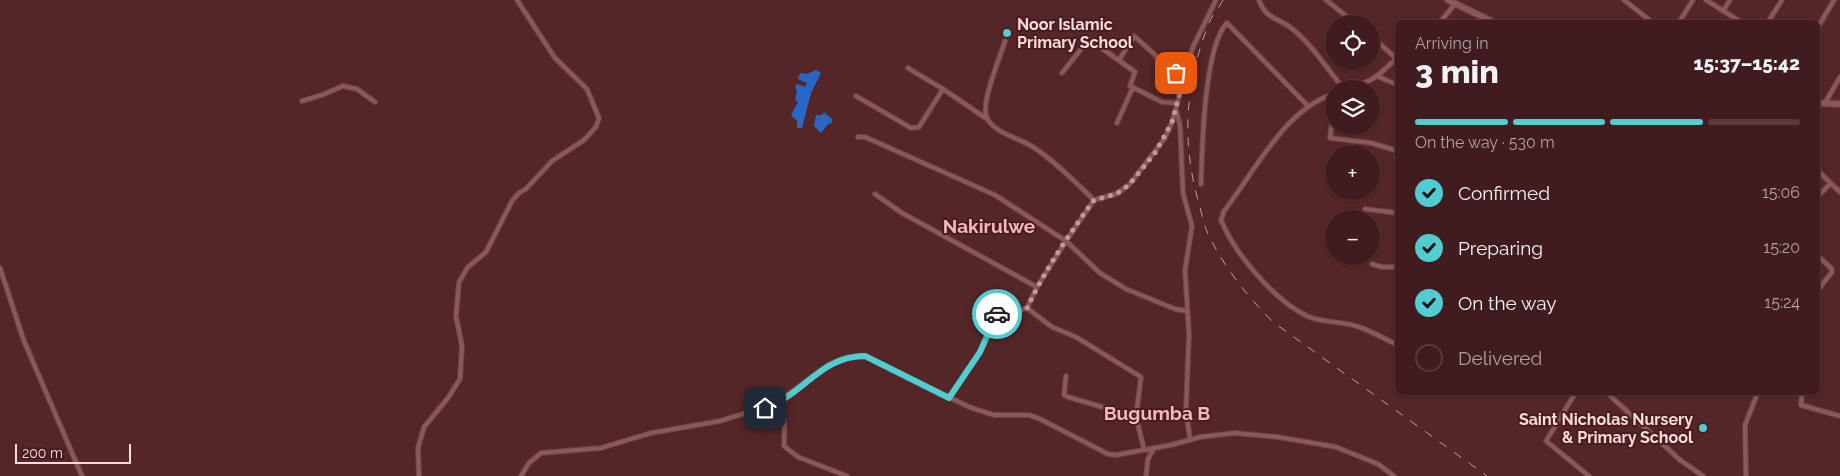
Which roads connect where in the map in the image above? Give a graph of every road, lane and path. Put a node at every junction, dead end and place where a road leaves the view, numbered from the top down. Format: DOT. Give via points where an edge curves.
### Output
graph roads {
  1 [pos="517,0"];
  2 [pos="1216,0"];
  3 [pos="1258,0"];
  4 [pos="1326,0"];
  5 [pos="1448,0"];
  6 [pos="1624,0"];
  7 [pos="1693,0"];
  8 [pos="1706,0"];
  9 [pos="1730,0"];
  10 [pos="1782,0"];
  11 [pos="1834,0"];
  12 [pos="1455,4"];
  13 [pos="1723,11"];
  14 [pos="1345,15"];
  15 [pos="1442,20"];
  16 [pos="1489,20"];
  17 [pos="1649,20"];
  18 [pos="1680,20"];
  19 [pos="1738,20"];
  20 [pos="1769,20"];
  21 [pos="1820,24"];
  22 [pos="1005,41"];
  23 [pos="1380,44"];
  24 [pos="1395,56"];
  25 [pos="1119,60"];
  26 [pos="1395,60"];
  27 [pos="908,68"];
  28 [pos="1062,73"];
  29 [pos="1185,74"];
  30 [pos="1379,77"];
  31 [pos="1840,77"];
  32 [pos="1337,80"];
  33 [pos="1373,80"];
  34 [pos="1395,84"];
  35 [pos="1133,87"];
  36 [pos="943,89"];
  37 [pos="856,96"];
  38 [pos="1325,98"];
  39 [pos="302,101"];
  40 [pos="375,102"];
  41 [pos="1177,103"];
  42 [pos="1820,103"];
  43 [pos="1825,103"];
  44 [pos="1840,104"];
  45 [pos="1308,106"];
  46 [pos="1176,109"];
  47 [pos="988,120"];
  48 [pos="1117,122"];
  49 [pos="1330,135"];
  50 [pos="858,138"];
  51 [pos="1395,150"];
  52 [pos="1820,173"];
  53 [pos="1831,183"];
  54 [pos="1201,184"];
  55 [pos="1840,192"];
  56 [pos="875,194"];
  57 [pos="1820,194"];
  58 [pos="1094,200"];
  59 [pos="1365,209"];
  60 [pos="1395,213"];
  61 [pos="1066,240"];
  62 [pos="1820,258"];
  63 [pos="1375,265"];
  64 [pos="1395,267"];
  65 [pos="0,268"];
  66 [pos="1037,287"];
  67 [pos="1820,287"];
  68 [pos="1027,308"];
  69 [pos="1187,311"];
  70 [pos="1395,344"];
  71 [pos="1066,376"];
  72 [pos="1574,395"];
  73 [pos="1609,395"];
  74 [pos="1757,395"];
  75 [pos="1802,395"];
  76 [pos="949,398"];
  77 [pos="775,404"];
  78 [pos="1840,416"];
  79 [pos="1136,417"];
  80 [pos="1190,440"];
  81 [pos="1154,448"];
  82 [pos="1144,449"];
  83 [pos="82,476"];
  84 [pos="419,476"];
  85 [pos="521,476"];
  86 [pos="847,476"];
  87 [pos="1146,476"];
  88 [pos="1394,476"];
  89 [pos="1589,476"];
  90 [pos="1703,476"];
  91 [pos="1746,476"];
  1 -- 84 [label="street" via="555,58 587,89 599,118 596,127 584,140 552,161 526,189 519,192 486,252 468,267 459,282 456,316 462,346 460,379 424,427 418,448"];
  2 -- 29 [label="street" via="1193,47"];
  3 -- 32 [label="street" via="1272,19 1289,26"];
  4 -- 14 [label="street"];
  5 -- 12 [label="main road"];
  6 -- 17 [label="street"];
  7 -- 18 [label="street"];
  8 -- 13 [label="street"];
  9 -- 13 [label="street"];
  10 -- 20 [label="street"];
  11 -- 21 [label="street"];
  12 -- 15 [label="street"];
  12 -- 16 [label="main road"];
  13 -- 19 [label="street"];
  22 -- 47 [label="street" via="987,98 985,114"];
  23 -- 24 [label="street"];
  25 -- 28 [label="street" via="1089,39"];
  25 -- 29 [label="street" via="1134,36 1168,70"];
  25 -- 35 [label="street" via="1136,72 1130,83"];
  26 -- 30 [label="street"];
  27 -- 36 [label="street"];
  29 -- 41 [label="street"];
  30 -- 33 [label="street"];
  30 -- 34 [label="street"];
  31 -- 43 [label="street"];
  35 -- 41 [label="street" via="1162,102"];
  35 -- 48 [label="street"];
  36 -- 37 [label="street" via="919,127 911,128"];
  36 -- 47 [label="street"];
  38 -- 45 [label="street"];
  39 -- 40 [label="street" via="343,86 357,90"];
  41 -- 46 [label="street"];
  42 -- 43 [label="main road"];
  43 -- 44 [label="main road"];
  45 -- 54 [label="street" via="1227,23 1220,30 1208,86"];
  45 -- 70 [label="street" via="1278,137 1224,211 1221,220 1238,251 1271,289 1297,310 1321,321 1356,326"];
  46 -- 58 [label="street" via="1165,138 1129,185 1116,194"];
  46 -- 69 [label="street" via="1180,125 1184,202 1192,226 1185,270"];
  47 -- 58 [label="street" via="996,128 1034,147"];
  49 -- 51 [label="street" via="1330,138"];
  50 -- 61 [label="street" via="865,137 995,195"];
  52 -- 53 [label="street"];
  53 -- 55 [label="street"];
  53 -- 57 [label="street"];
  56 -- 66 [label="street"];
  58 -- 61 [label="street"];
  59 -- 60 [label="street"];
  61 -- 66 [label="street"];
  61 -- 69 [label="street" via="1100,273 1126,289"];
  62 -- 67 [label="street" via="1832,272"];
  63 -- 64 [label="street"];
  65 -- 83 [label="street" via="24,341"];
  66 -- 68 [label="street"];
  68 -- 76 [label="street" via="1017,311 1005,306 999,308 980,352"];
  68 -- 79 [label="street" via="1052,327 1076,336 1137,372 1141,377"];
  69 -- 80 [label="street" via="1186,409"];
  71 -- 79 [label="street" via="1063,391 1068,398"];
  72 -- 89 [label="street" via="1546,441"];
  73 -- 90 [label="street" via="1680,460"];
  74 -- 91 [label="street" via="1745,425"];
  75 -- 78 [label="street" via="1801,405"];
  76 -- 77 [label="street" via="865,356 856,356 828,365"];
  76 -- 82 [label="street" via="994,415 1029,415 1108,454"];
  77 -- 85 [label="street" via="720,422 651,433 601,448 541,453"];
  77 -- 86 [label="street" via="782,411 784,446 791,454"];
  79 -- 82 [label="street"];
  80 -- 81 [label="street"];
  80 -- 88 [label="street" via="1235,433 1336,447 1378,464"];
  81 -- 82 [label="street"];
  81 -- 87 [label="street" via="1148,458"];
}
